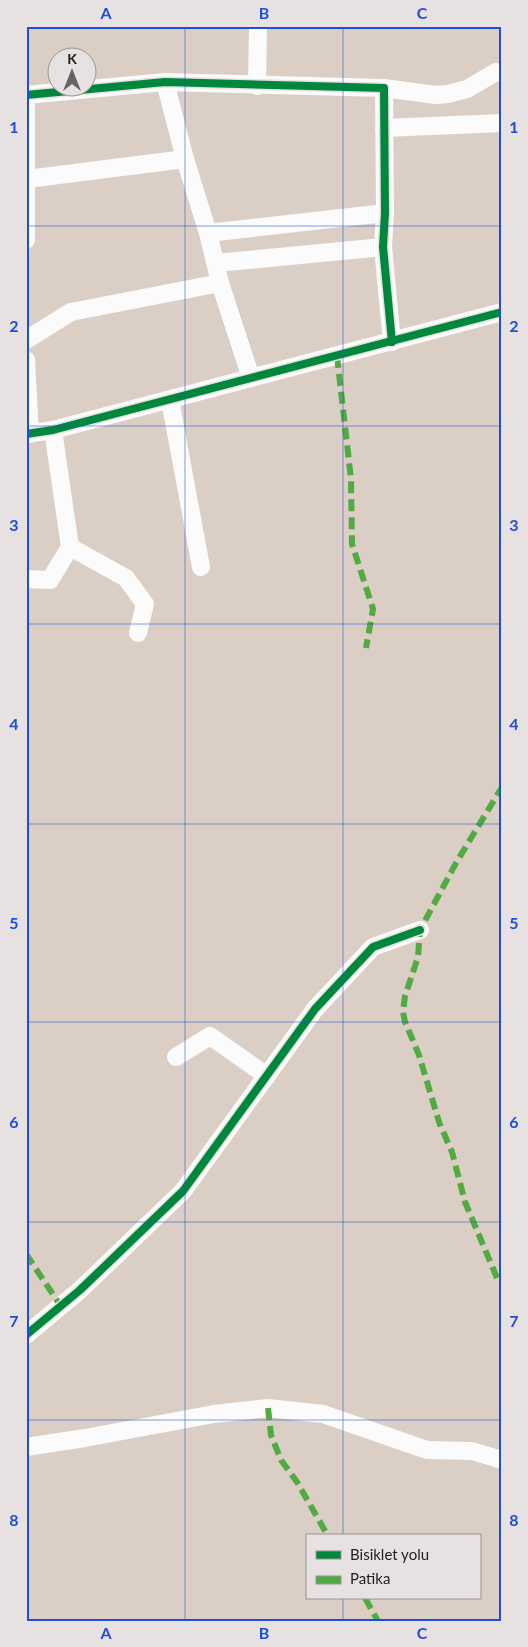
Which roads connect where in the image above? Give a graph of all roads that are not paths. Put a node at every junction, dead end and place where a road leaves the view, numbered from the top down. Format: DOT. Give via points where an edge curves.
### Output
graph roads {
  1 [pos="258,26"];
  2 [pos="496,72"];
  3 [pos="165,82"];
  4 [pos="257,86"];
  5 [pos="384,88"];
  6 [pos="26,96"];
  7 [pos="26,108"];
  8 [pos="502,123"];
  9 [pos="384,128"];
  10 [pos="185,159"];
  11 [pos="27,178"];
  12 [pos="385,212"];
  13 [pos="208,233"];
  14 [pos="26,240"];
  15 [pos="383,247"];
  16 [pos="216,263"];
  17 [pos="220,282"];
  18 [pos="502,312"];
  19 [pos="26,340"];
  20 [pos="392,342"];
  21 [pos="26,360"];
  22 [pos="251,378"];
  23 [pos="170,400"];
  24 [pos="53,430"];
  25 [pos="28,434"];
  26 [pos="70,547"];
  27 [pos="201,567"];
  28 [pos="26,579"];
  29 [pos="138,633"];
  30 [pos="420,930"];
  31 [pos="176,1058"];
  32 [pos="267,1076"];
  33 [pos="26,1335"];
  34 [pos="26,1446"];
  35 [pos="502,1460"];
  1 -- 4 [label="street"];
  2 -- 5 [label="street" via="467,89 448,94"];
  3 -- 4 [label="street"];
  3 -- 6 [label="street"];
  3 -- 10 [label="street"];
  4 -- 5 [label="street"];
  5 -- 9 [label="street"];
  7 -- 11 [label="street"];
  8 -- 9 [label="street"];
  9 -- 12 [label="street"];
  10 -- 11 [label="street"];
  10 -- 13 [label="street"];
  11 -- 14 [label="street"];
  12 -- 13 [label="street"];
  12 -- 15 [label="street"];
  13 -- 16 [label="street"];
  15 -- 16 [label="street"];
  15 -- 20 [label="street"];
  16 -- 17 [label="street"];
  17 -- 19 [label="street" via="71,312"];
  17 -- 22 [label="street"];
  18 -- 20 [label="street"];
  20 -- 22 [label="street"];
  21 -- 25 [label="street"];
  22 -- 23 [label="street"];
  23 -- 24 [label="street"];
  23 -- 27 [label="street"];
  24 -- 25 [label="street"];
  24 -- 26 [label="street"];
  26 -- 28 [label="street" via="50,580"];
  26 -- 29 [label="street" via="126,578 146,604"];
  30 -- 32 [label="street" via="373,947 315,1009"];
  31 -- 32 [label="street" via="210,1036"];
  32 -- 33 [label="street" via="183,1191 80,1290"];
  34 -- 35 [label="street" via="268,1408 323,1414 426,1450 472,1451"];
}
